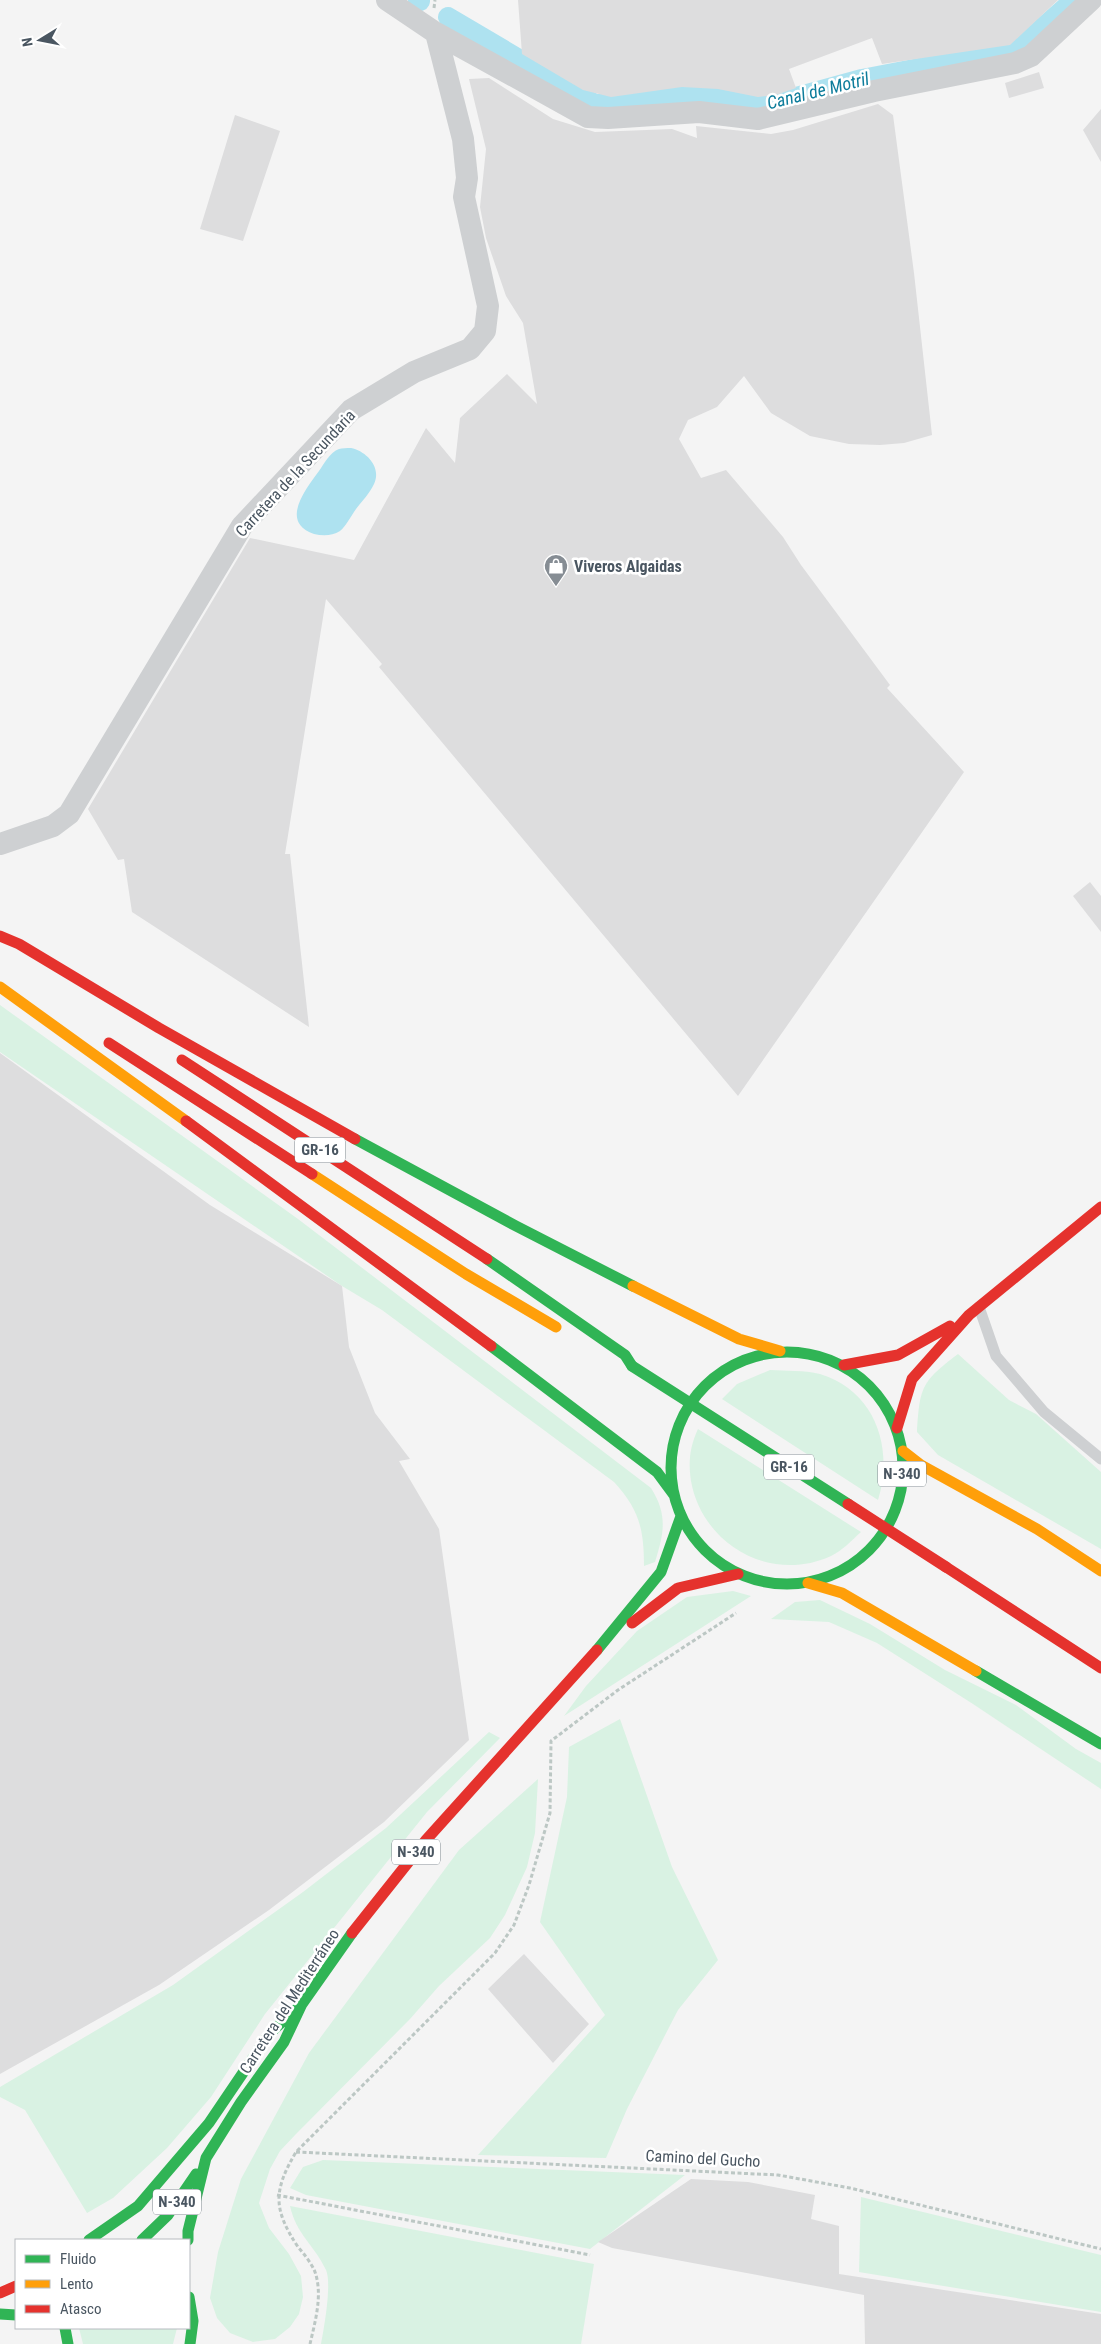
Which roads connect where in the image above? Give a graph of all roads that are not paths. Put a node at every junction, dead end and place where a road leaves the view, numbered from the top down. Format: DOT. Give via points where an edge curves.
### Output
graph roads {
  1 [pos="388,0"];
  2 [pos="1091,0"];
  3 [pos="436,33"];
  4 [pos="0,844"];
  5 [pos="0,936"];
  6 [pos="0,942"];
  7 [pos="0,987"];
  8 [pos="72,990"];
  9 [pos="102,1039"];
  10 [pos="170,1053"];
  11 [pos="1101,1207"];
  12 [pos="979,1308"];
  13 [pos="969,1315"];
  14 [pos="568,1334"];
  15 [pos="780,1351"];
  16 [pos="611,1359"];
  17 [pos="844,1365"];
  18 [pos="632,1366"];
  19 [pos="897,1428"];
  20 [pos="903,1451"];
  21 [pos="1101,1459"];
  22 [pos="674,1495"];
  23 [pos="681,1516"];
  24 [pos="1101,1571"];
  25 [pos="738,1574"];
  26 [pos="808,1583"];
  27 [pos="600,1646"];
  28 [pos="1101,1668"];
  29 [pos="1101,1744"];
  30 [pos="302,2004"];
  31 [pos="206,2158"];
  32 [pos="90,2239"];
  33 [pos="143,2239"];
  34 [pos="188,2239"];
  35 [pos="15,2286"];
  36 [pos="0,2293"];
  37 [pos="190,2300"];
  38 [pos="0,2314"];
  39 [pos="15,2315"];
  40 [pos="62,2329"];
  41 [pos="68,2344"];
  42 [pos="190,2344"];
  1 -- 3 [label="street"];
  2 -- 3 [label="street" via="1031,56 1015,63 874,91 758,119 699,112 588,117"];
  3 -- 4 [label="street, Carretera de la Secundaria" via="463,139 467,178 464,197 488,306 485,331 470,349 414,372 351,410 242,526 69,814 53,826"];
  5 -- 15 [label="main road" via="19,944 322,1121 508,1221 739,1338"];
  6 -- 8 [label="main road"];
  7 -- 22 [label="main road" via="248,1164 597,1424 657,1472"];
  9 -- 14 [label="main road, GR-16" via="466,1274"];
  10 -- 18 [label="main road, GR-16" via="496,1265 625,1355"];
  11 -- 12 [label="main road"];
  12 -- 13 [label="main road"];
  12 -- 21 [label="lane" via="996,1356 1044,1412"];
  13 -- 17 [label="main road" via="898,1355"];
  13 -- 19 [label="main road" via="912,1379"];
  15 -- 17 [label="main road, N-340" via="813,1354"];
  15 -- 22 [label="main road, N-340" via="747,1358 717,1374 693,1398 678,1428 671,1461"];
  16 -- 18 [label="main road, GR-16"];
  17 -- 19 [label="main road, N-340" via="866,1382 884,1403"];
  18 -- 28 [label="main road, GR-16, bridge"];
  19 -- 20 [label="main road, N-340"];
  20 -- 24 [label="main road" via="921,1466 1037,1529"];
  20 -- 26 [label="main road, N-340" via="902,1487 891,1521 871,1550 842,1571"];
  22 -- 23 [label="main road, N-340"];
  23 -- 25 [label="main road, N-340" via="695,1540"];
  23 -- 27 [label="main road, Carretera del Mediterráneo / N-340" via="661,1572"];
  25 -- 26 [label="main road, N-340" via="772,1584"];
  25 -- 27 [label="main road, Carretera del Mediterráneo / N-340" via="678,1588"];
  26 -- 29 [label="main road" via="842,1593"];
  27 -- 30 [label="main road, Carretera del Mediterráneo / N-340" via="426,1840 367,1912"];
  30 -- 31 [label="main road, Carretera del Mediterráneo / N-340" via="284,2042"];
  30 -- 32 [label="main road" via="270,2033 210,2123 138,2206"];
  31 -- 33 [label="main road, N-340" via="168,2215"];
  31 -- 34 [label="main road, Carretera del Mediterráneo / N-340"];
  35 -- 36 [label="main road"];
  37 -- 42 [label="main road" via="194,2325"];
  38 -- 39 [label="main road"];
  40 -- 41 [label="main road"];
}
